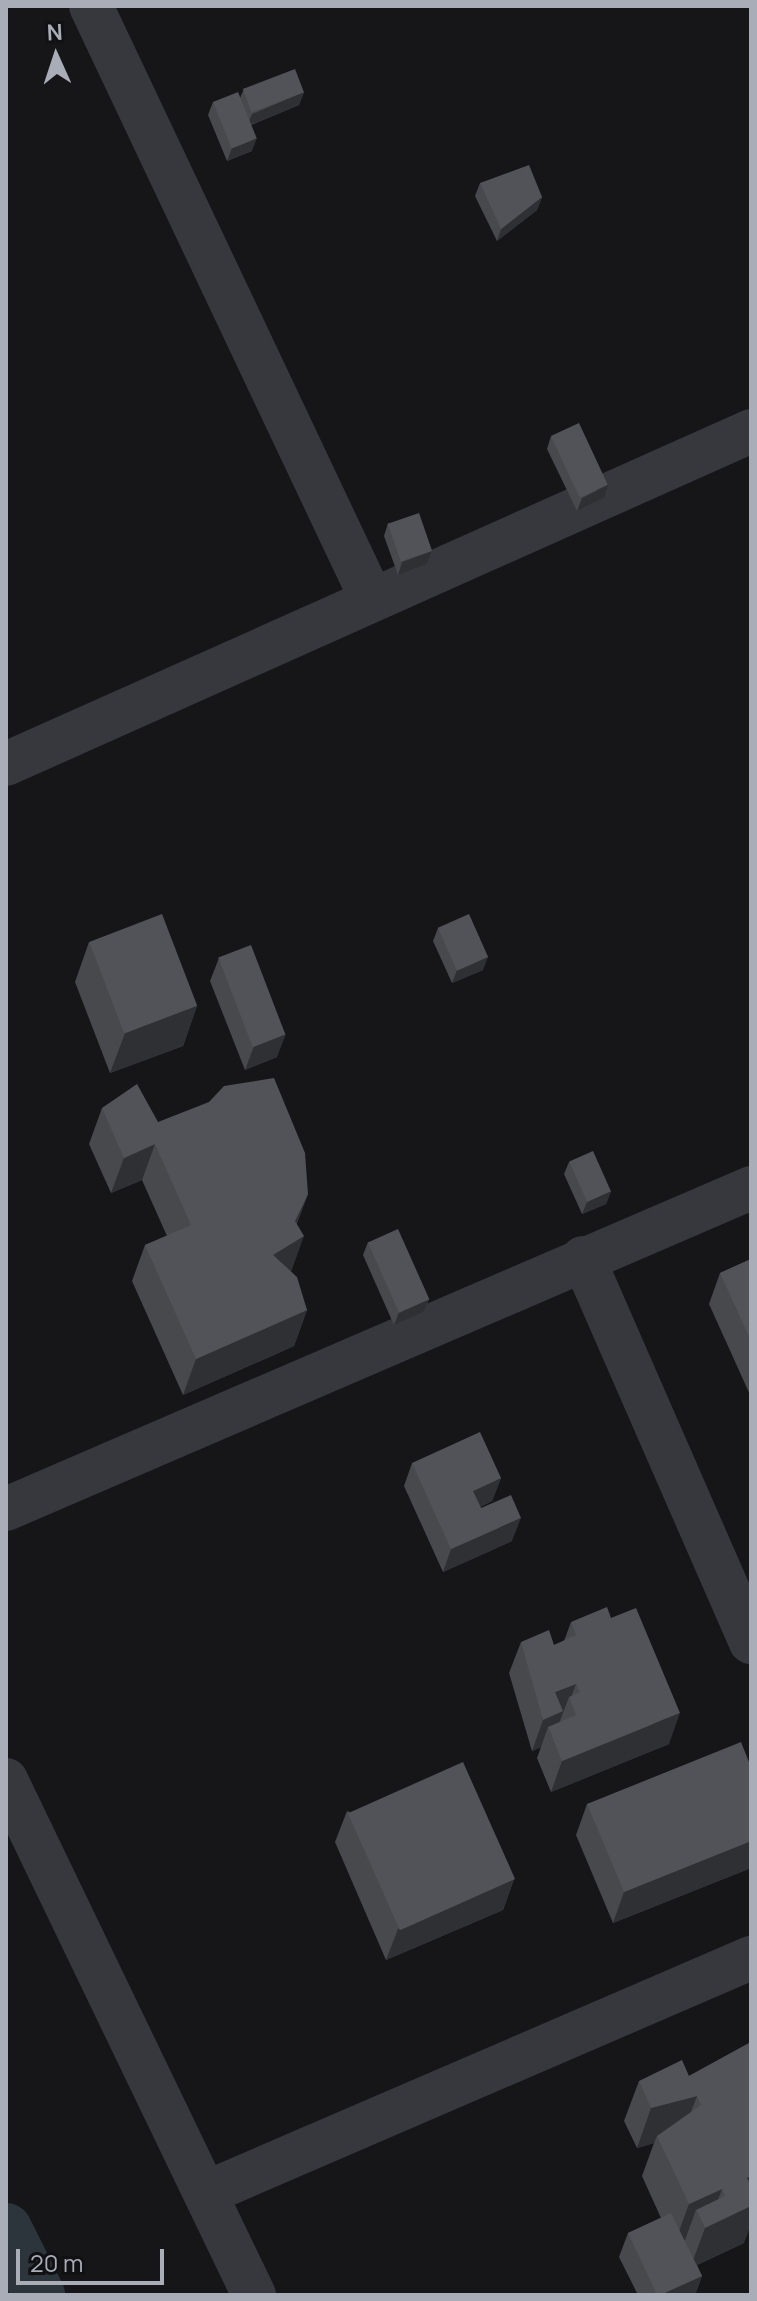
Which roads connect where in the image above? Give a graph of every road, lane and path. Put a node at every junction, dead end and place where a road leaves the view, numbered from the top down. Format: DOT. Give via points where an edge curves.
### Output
graph roads {
  1 [pos="91,6"];
  2 [pos="751,431"];
  3 [pos="372,600"];
  4 [pos="6,764"];
  5 [pos="751,1188"];
  6 [pos="583,1258"];
  7 [pos="6,1509"];
  8 [pos="751,1642"];
  9 [pos="6,1780"];
  10 [pos="751,1958"];
  11 [pos="206,2193"];
  12 [pos="254,2295"];
  1 -- 3 [label="street"];
  2 -- 3 [label="street"];
  3 -- 4 [label="street"];
  5 -- 6 [label="street"];
  6 -- 7 [label="street"];
  6 -- 8 [label="street"];
  9 -- 11 [label="street"];
  10 -- 11 [label="street"];
  11 -- 12 [label="street"];
}
